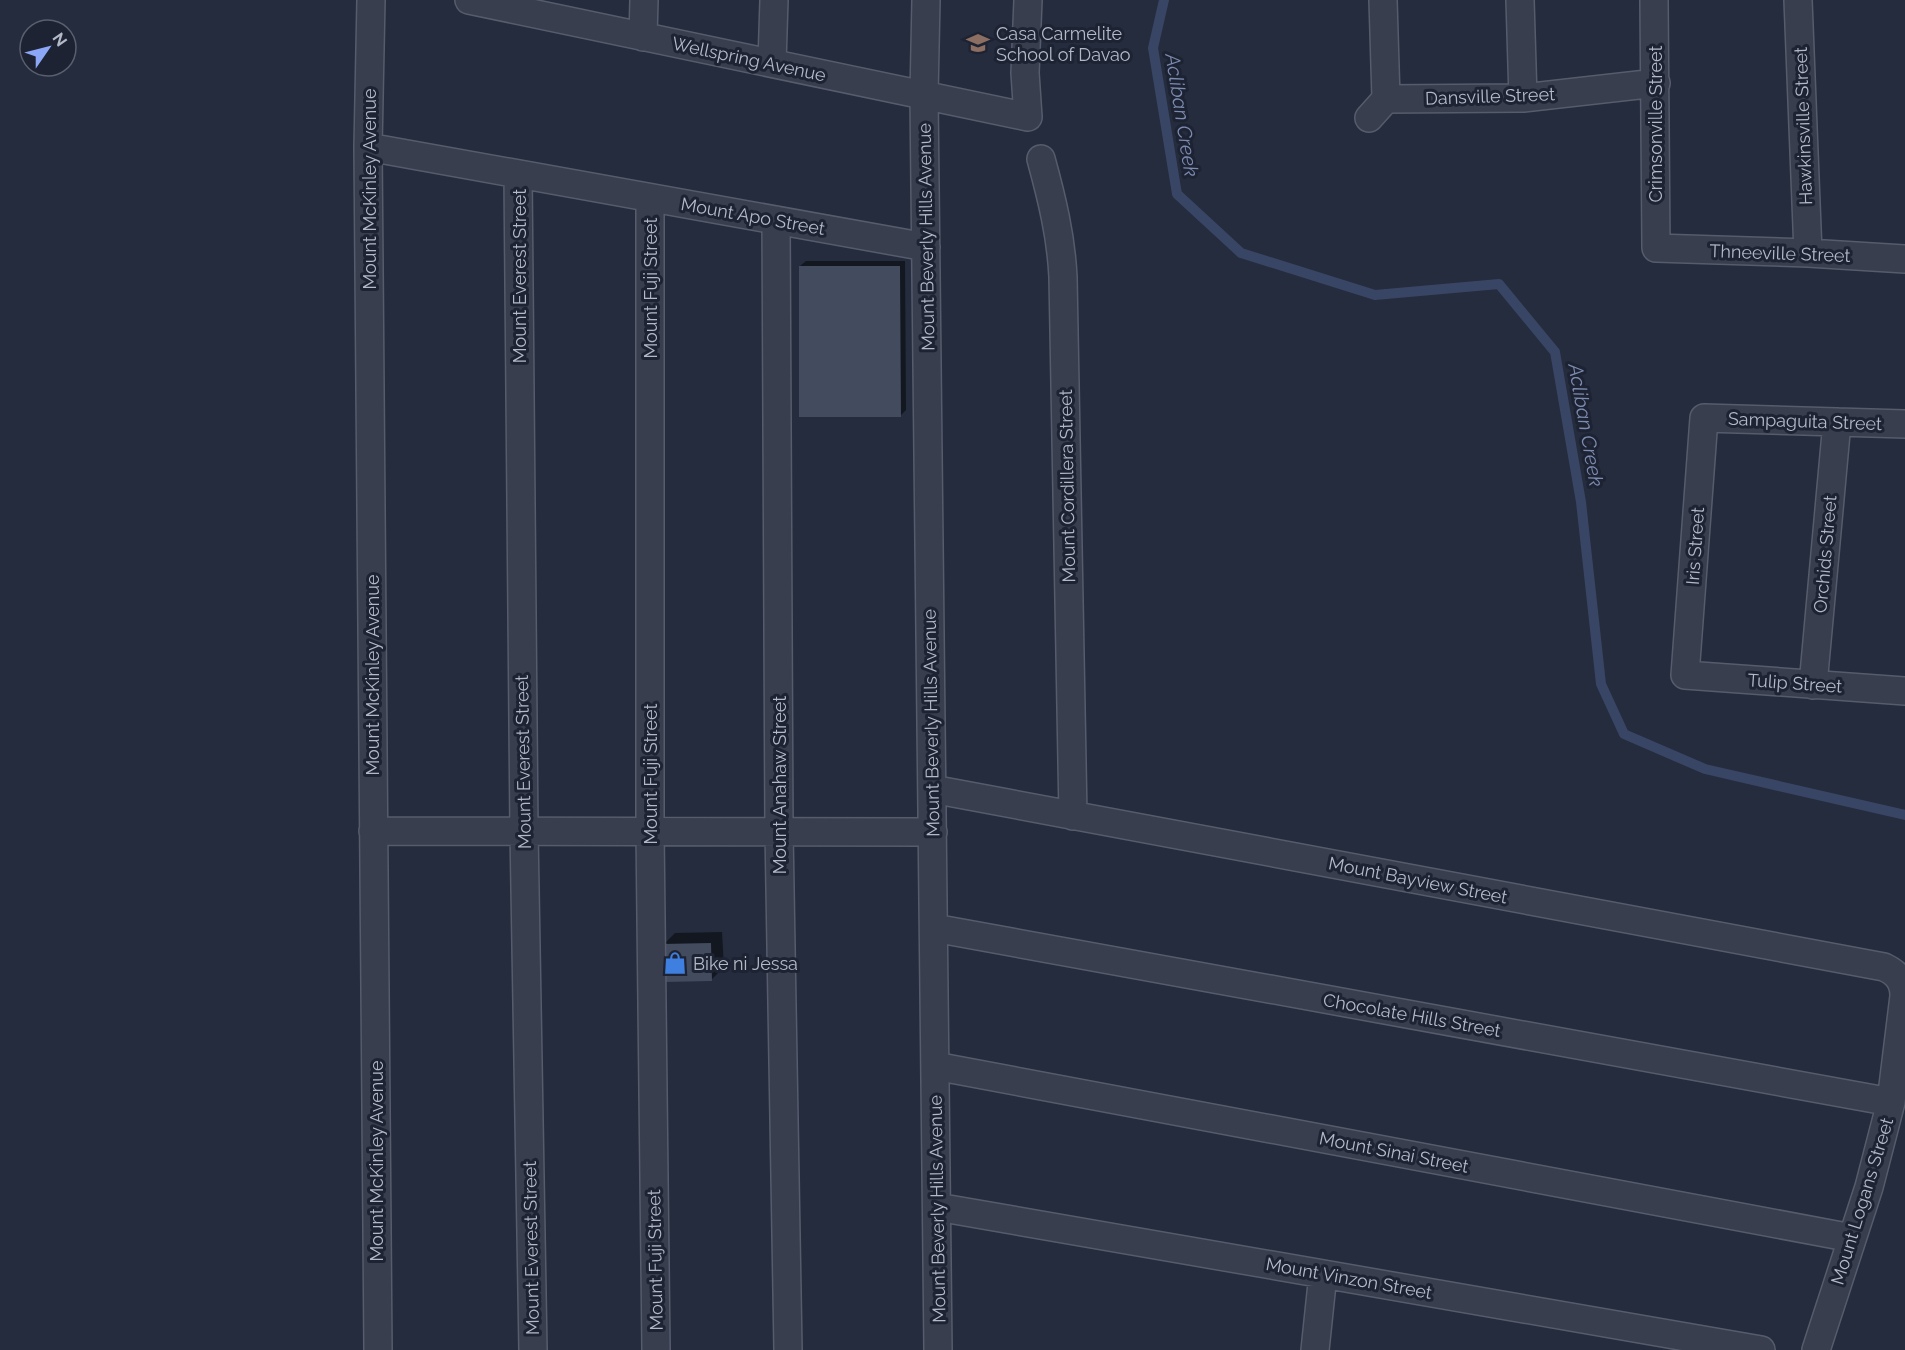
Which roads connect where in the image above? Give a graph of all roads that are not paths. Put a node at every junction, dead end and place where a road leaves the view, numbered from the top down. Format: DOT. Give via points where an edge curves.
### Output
graph roads {
  1 [pos="371,0"];
  2 [pos="469,0"];
  3 [pos="644,0"];
  4 [pos="774,0"];
  5 [pos="926,0"];
  6 [pos="1028,0"];
  7 [pos="1383,0"];
  8 [pos="1520,0"];
  9 [pos="1654,0"];
  10 [pos="1798,0"];
  11 [pos="522,6"];
  12 [pos="643,37"];
  13 [pos="772,63"];
  14 [pos="1656,83"];
  15 [pos="924,95"];
  16 [pos="1523,98"];
  17 [pos="368,147"];
  18 [pos="1041,159"];
  19 [pos="518,174"];
  20 [pos="650,198"];
  21 [pos="776,220"];
  22 [pos="926,247"];
  23 [pos="1656,248"];
  24 [pos="1808,253"];
  25 [pos="1905,259"];
  26 [pos="1704,418"];
  27 [pos="1837,422"];
  28 [pos="1905,424"];
  29 [pos="1685,675"];
  30 [pos="1814,685"];
  31 [pos="1905,691"];
  32 [pos="932,789"];
  33 [pos="1073,816"];
  34 [pos="373,831"];
  35 [pos="524,831"];
  36 [pos="650,831"];
  37 [pos="779,831"];
  38 [pos="933,832"];
  39 [pos="934,928"];
  40 [pos="1900,979"];
  41 [pos="935,1066"];
  42 [pos="1891,1102"];
  43 [pos="937,1207"];
  44 [pos="1852,1238"];
  45 [pos="1323,1274"];
  46 [pos="378,1350"];
  47 [pos="533,1350"];
  48 [pos="656,1350"];
  49 [pos="788,1350"];
  50 [pos="938,1350"];
  51 [pos="1315,1350"];
  52 [pos="1761,1350"];
  53 [pos="1816,1350"];
  1 -- 17 [label="street, Mount McKinley Avenue"];
  2 -- 11 [label="street, Wellspring Avenue"];
  3 -- 12 [label="street"];
  4 -- 13 [label="street"];
  5 -- 15 [label="street, Mount Beverly Hills Avenue"];
  6 -- 15 [label="street, Wellspring Avenue" via="1028,117"];
  7 -- 16 [label="street, Dansville Street" via="1378,109"];
  8 -- 16 [label="street"];
  9 -- 14 [label="street, Crimsonville Street"];
  10 -- 24 [label="street, Hawkinsville Street"];
  11 -- 12 [label="street, Wellspring Avenue"];
  12 -- 13 [label="street, Wellspring Avenue"];
  13 -- 15 [label="street, Wellspring Avenue"];
  14 -- 16 [label="street, Dansville Street"];
  14 -- 23 [label="street, Crimsonville Street"];
  15 -- 22 [label="street, Mount Beverly Hills Avenue"];
  17 -- 19 [label="street, Mount Apo Street"];
  17 -- 34 [label="street, Mount McKinley Avenue"];
  18 -- 33 [label="street, Mount Cordillera Street" via="1060,237 1063,277"];
  19 -- 20 [label="street, Mount Apo Street"];
  19 -- 35 [label="street, Mount Everest Street"];
  20 -- 21 [label="street, Mount Apo Street"];
  20 -- 36 [label="street, Mount Fuji Street"];
  21 -- 22 [label="street, Mount Apo Street"];
  21 -- 37 [label="street, Mount Anahaw Street"];
  22 -- 32 [label="street, Mount Beverly Hills Avenue"];
  23 -- 24 [label="street, Thneeville Street"];
  24 -- 25 [label="street, Thneeville Street"];
  26 -- 27 [label="street, Sampaguita Street"];
  26 -- 29 [label="street, Iris Street"];
  27 -- 28 [label="street, Sampaguita Street"];
  27 -- 30 [label="street, Orchids Street"];
  29 -- 30 [label="street, Tulip Street"];
  30 -- 31 [label="street, Tulip Street"];
  32 -- 33 [label="street, Mount Bayview Street"];
  32 -- 38 [label="street, Mount Beverly Hills Avenue"];
  33 -- 40 [label="street, Mount Bayview Street" via="1884,967"];
  34 -- 35 [label="street"];
  34 -- 46 [label="street, Mount McKinley Avenue"];
  35 -- 36 [label="street"];
  35 -- 47 [label="street, Mount Everest Street"];
  36 -- 37 [label="street"];
  36 -- 48 [label="street, Mount Fuji Street"];
  37 -- 38 [label="street"];
  37 -- 49 [label="street, Mount Anahaw Street"];
  38 -- 39 [label="street, Mount Beverly Hills Avenue"];
  39 -- 41 [label="street, Mount Beverly Hills Avenue"];
  39 -- 42 [label="street, Chocolate Hills Street"];
  40 -- 42 [label="street, Mount Logans Street" via="1904,996"];
  41 -- 43 [label="street, Mount Beverly Hills Avenue"];
  41 -- 44 [label="street, Mount Sinai Street"];
  42 -- 44 [label="street, Mount Logans Street"];
  43 -- 45 [label="street, Mount Vinzon Street"];
  43 -- 50 [label="street, Mount Beverly Hills Avenue"];
  44 -- 53 [label="street, Mount Logans Street"];
  45 -- 51 [label="street"];
  45 -- 52 [label="street, Mount Vinzon Street"];
}
